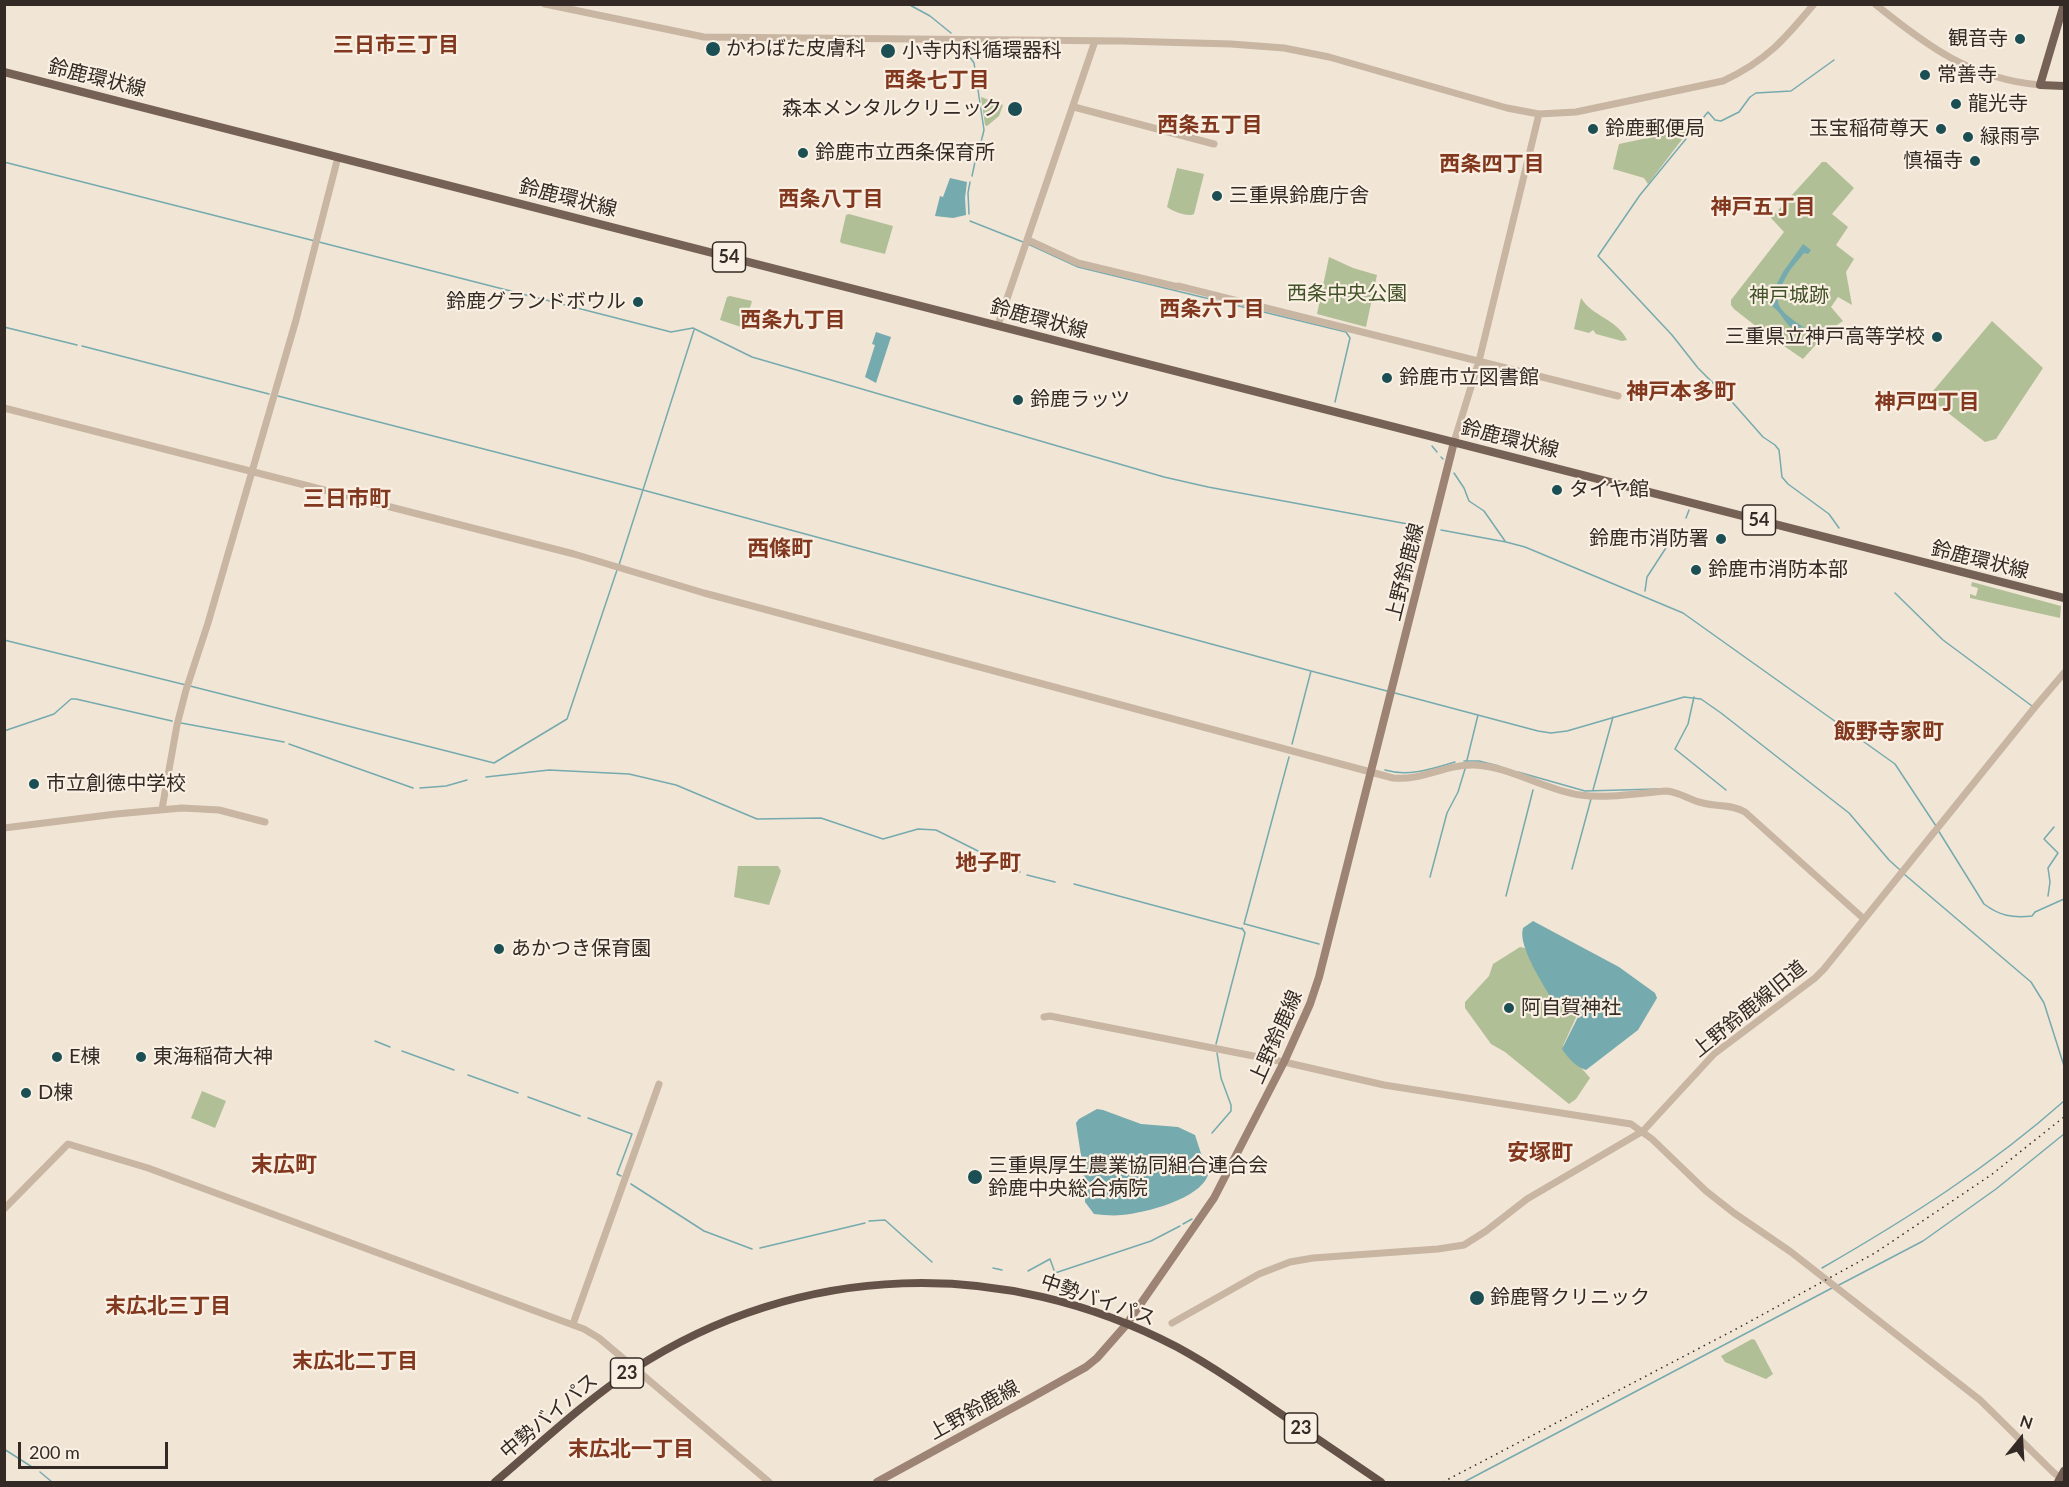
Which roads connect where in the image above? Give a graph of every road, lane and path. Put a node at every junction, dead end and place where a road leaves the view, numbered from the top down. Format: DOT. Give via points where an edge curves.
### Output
graph roads {
  1 [pos="545,4"];
  2 [pos="1814,4"];
  3 [pos="1875,4"];
  4 [pos="2064,4"];
  5 [pos="1095,41"];
  6 [pos="4,72"];
  7 [pos="2040,84"];
  8 [pos="2064,86"];
  9 [pos="1074,107"];
  10 [pos="1539,114"];
  11 [pos="1214,144"];
  12 [pos="338,157"];
  13 [pos="1027,244"];
  14 [pos="998,325"];
  15 [pos="1479,361"];
  16 [pos="1618,396"];
  17 [pos="4,408"];
  18 [pos="1454,442"];
  19 [pos="252,471"];
  20 [pos="2064,597"];
  21 [pos="2064,673"];
  22 [pos="1371,772"];
  23 [pos="162,809"];
  24 [pos="265,822"];
  25 [pos="4,828"];
  26 [pos="1864,919"];
  27 [pos="1044,1017"];
  28 [pos="1284,1062"];
  29 [pos="659,1084"];
  30 [pos="1643,1131"];
  31 [pos="4,1209"];
  32 [pos="1172,1323"];
  33 [pos="573,1324"];
  34 [pos="1126,1325"];
  35 [pos="635,1368"];
  36 [pos="2062,1478"];
  37 [pos="495,1482"];
  38 [pos="768,1482"];
  39 [pos="877,1482"];
  40 [pos="1381,1482"];
  1 -- 5 [label="street" via="704,37"];
  2 -- 10 [label="street" via="1771,53 1724,81 1576,112"];
  3 -- 7 [label="street" via="1930,47 1966,66 2000,78"];
  4 -- 7 [label="main road"];
  5 -- 9 [label="street"];
  5 -- 10 [label="street" via="1231,44 1303,51"];
  6 -- 12 [label="main road, 鈴鹿環状線 / 54"];
  7 -- 8 [label="main road"];
  9 -- 11 [label="street"];
  9 -- 13 [label="street"];
  10 -- 15 [label="street"];
  12 -- 14 [label="main road, 鈴鹿環状線 / 54"];
  12 -- 19 [label="street"];
  13 -- 14 [label="street"];
  13 -- 15 [label="street" via="1078,263"];
  14 -- 18 [label="main road, 鈴鹿環状線 / 54"];
  15 -- 16 [label="street"];
  15 -- 18 [label="street"];
  17 -- 19 [label="street"];
  18 -- 20 [label="main road, 鈴鹿環状線 / 54"];
  18 -- 22 [label="main road, 上野鈴鹿線"];
  19 -- 22 [label="street"];
  19 -- 23 [label="street" via="187,686"];
  21 -- 26 [label="street, 上野鈴鹿線旧道"];
  22 -- 26 [label="street" via="1412,779 1474,765 1579,795 1667,791 1703,803 1734,807 1745,812"];
  22 -- 28 [label="main road, 上野鈴鹿線" via="1319,977"];
  23 -- 24 [label="street" via="206,808"];
  23 -- 25 [label="street"];
  26 -- 30 [label="street, 上野鈴鹿線旧道" via="1815,978 1714,1054"];
  27 -- 28 [label="street"];
  28 -- 30 [label="street" via="1384,1085 1614,1120"];
  28 -- 34 [label="main road, 上野鈴鹿線" via="1214,1198"];
  29 -- 33 [label="street"];
  30 -- 32 [label="street, 上野鈴鹿線旧道" via="1527,1198 1464,1245 1290,1262 1259,1274"];
  30 -- 36 [label="street" via="1706,1191 1791,1252 1980,1400"];
  31 -- 33 [label="street" via="68,1144 148,1168"];
  33 -- 35 [label="street" via="593,1333"];
  34 -- 35 [label="highway, 中勢バイパス / 23" via="1027,1292 970,1284 869,1285 782,1302 706,1329"];
  34 -- 39 [label="main road, 上野鈴鹿線" via="1086,1367"];
  34 -- 40 [label="highway, 中勢バイパス / 23" via="1175,1346 1219,1372"];
  35 -- 37 [label="highway, 中勢バイパス / 23"];
  35 -- 38 [label="street"];
}
